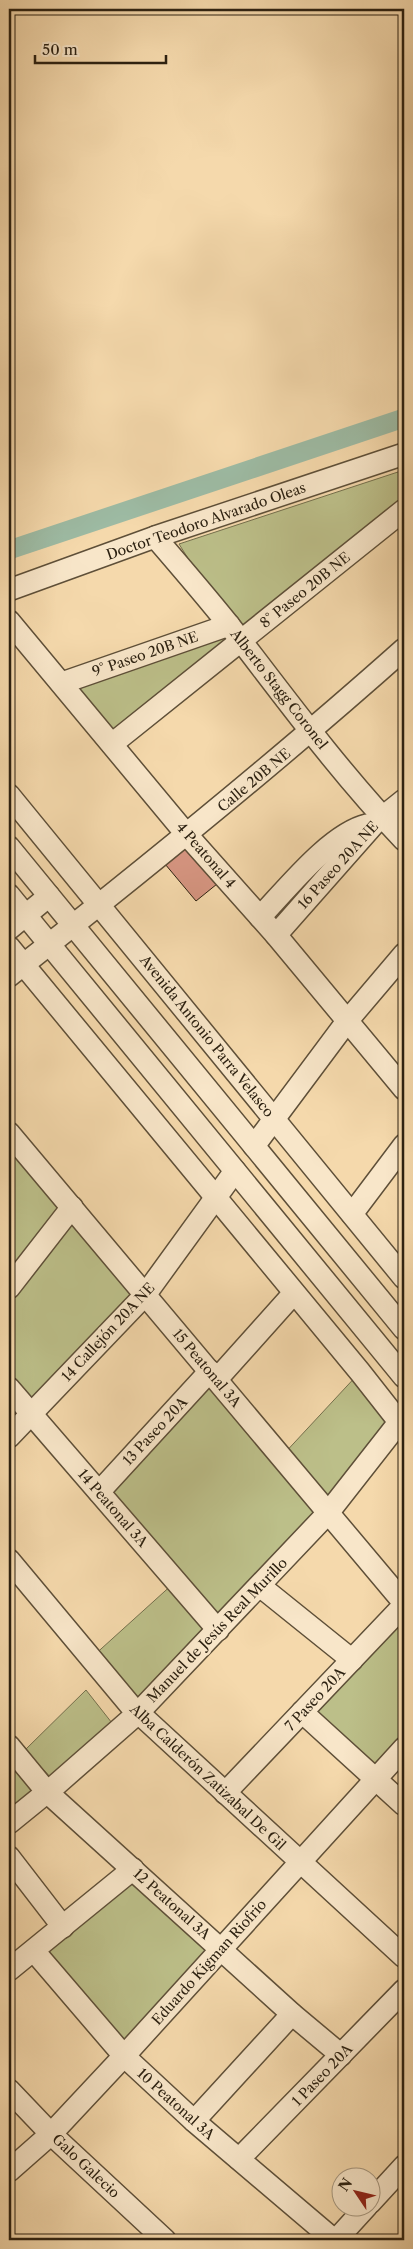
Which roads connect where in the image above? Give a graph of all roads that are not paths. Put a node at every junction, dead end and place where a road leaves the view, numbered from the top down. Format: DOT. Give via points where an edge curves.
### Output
graph roads {
  1 [pos="404,454"];
  2 [pos="404,510"];
  3 [pos="156,537"];
  4 [pos="9,590"];
  5 [pos="9,620"];
  6 [pos="235,633"];
  7 [pos="404,649"];
  8 [pos="62,683"];
  9 [pos="311,732"];
  10 [pos="112,744"];
  11 [pos="9,796"];
  12 [pos="404,800"];
  13 [pos="378,820"];
  14 [pos="187,835"];
  15 [pos="404,840"];
  16 [pos="9,847"];
  17 [pos="9,895"];
  18 [pos="49,896"];
  19 [pos="99,905"];
  20 [pos="25,915"];
  21 [pos="260,917"];
  22 [pos="73,925"];
  23 [pos="9,929"];
  24 [pos="276,936"];
  25 [pos="49,944"];
  26 [pos="9,947"];
  27 [pos="404,954"];
  28 [pos="16,970"];
  29 [pos="348,1020"];
  30 [pos="404,1089"];
  31 [pos="274,1119"];
  32 [pos="10,1136"];
  33 [pos="404,1145"];
  34 [pos="254,1146"];
  35 [pos="235,1171"];
  36 [pos="215,1198"];
  37 [pos="72,1207"];
  38 [pos="352,1214"];
  39 [pos="404,1278"];
  40 [pos="9,1288"];
  41 [pos="294,1293"];
  42 [pos="145,1295"];
  43 [pos="404,1329"];
  44 [pos="214,1375"];
  45 [pos="404,1377"];
  46 [pos="9,1388"];
  47 [pos="31,1414"];
  48 [pos="403,1422"];
  49 [pos="9,1437"];
  50 [pos="99,1492"];
  51 [pos="328,1513"];
  52 [pos="9,1560"];
  53 [pos="260,1586"];
  54 [pos="404,1604"];
  55 [pos="218,1630"];
  56 [pos="352,1660"];
  57 [pos="302,1712"];
  58 [pos="138,1713"];
  59 [pos="9,1746"];
  60 [pos="404,1748"];
  61 [pos="375,1779"];
  62 [pos="46,1792"];
  63 [pos="225,1793"];
  64 [pos="404,1805"];
  65 [pos="9,1822"];
  66 [pos="9,1858"];
  67 [pos="300,1862"];
  68 [pos="133,1870"];
  69 [pos="63,1927"];
  70 [pos="221,1948"];
  71 [pos="34,1951"];
  72 [pos="404,1957"];
  73 [pos="9,1970"];
  74 [pos="404,1990"];
  75 [pos="292,2014"];
  76 [pos="341,2055"];
  77 [pos="124,2056"];
  78 [pos="9,2090"];
  79 [pos="194,2121"];
  80 [pos="51,2134"];
  81 [pos="239,2159"];
  82 [pos="404,2166"];
  83 [pos="9,2171"];
  84 [pos="380,2192"];
  85 [pos="358,2216"];
  86 [pos="164,2240"];
  87 [pos="335,2240"];
  1 -- 3 [label="street, Doctor Teodoro Alvarado Oleas"];
  2 -- 6 [label="street, 8° Paseo 20B NE"];
  3 -- 4 [label="street, Doctor Teodoro Alvarado Oleas"];
  3 -- 6 [label="street, Alberto Stagg Coronel"];
  5 -- 8 [label="street, 4 Peatonal 4"];
  6 -- 8 [label="street, 9° Paseo 20B NE"];
  6 -- 9 [label="street, Alberto Stagg Coronel"];
  6 -- 10 [label="street, 8° Paseo 20B NE"];
  7 -- 9 [label="street, Calle 20B NE"];
  8 -- 10 [label="street, 4 Peatonal 4"];
  9 -- 13 [label="street, Alberto Stagg Coronel"];
  9 -- 14 [label="street, Calle 20B NE"];
  10 -- 14 [label="street, 4 Peatonal 4"];
  11 -- 19 [label="street, Avenida Antonio Parra Velasco"];
  12 -- 13 [label="street, 16 Paseo 20A NE"];
  13 -- 15 [label="street, Alberto Stagg Coronel"];
  13 -- 21 [label="street" via="324,850"];
  13 -- 24 [label="street, 16 Paseo 20A NE"];
  14 -- 19 [label="street, Calle 20B NE"];
  14 -- 21 [label="street, 4 Peatonal 4"];
  16 -- 18 [label="street"];
  17 -- 20 [label="street"];
  18 -- 19 [label="street"];
  18 -- 20 [label="street"];
  18 -- 22 [label="street"];
  19 -- 22 [label="street, Calle 20B NE"];
  19 -- 31 [label="street, Avenida Antonio Parra Velasco"];
  20 -- 23 [label="street"];
  20 -- 25 [label="street"];
  21 -- 24 [label="street, 4 Peatonal 4"];
  22 -- 25 [label="street, Calle 20B NE"];
  22 -- 34 [label="street"];
  24 -- 29 [label="street, 4 Peatonal 4"];
  25 -- 28 [label="street, Calle 20B NE"];
  25 -- 35 [label="street"];
  26 -- 28 [label="street"];
  27 -- 29 [label="street"];
  28 -- 36 [label="street"];
  29 -- 30 [label="street, 4 Peatonal 4"];
  29 -- 31 [label="street"];
  31 -- 34 [label="street"];
  31 -- 38 [label="street, Avenida Antonio Parra Velasco"];
  32 -- 37 [label="street, 15 Peatonal 3A"];
  33 -- 38 [label="street"];
  34 -- 43 [label="street"];
  35 -- 36 [label="street, 14 Callejón 20A NE"];
  35 -- 45 [label="street"];
  36 -- 41 [label="street"];
  36 -- 42 [label="street, 14 Callejón 20A NE"];
  37 -- 40 [label="street"];
  37 -- 42 [label="street, 15 Peatonal 3A"];
  38 -- 39 [label="street, Avenida Antonio Parra Velasco"];
  41 -- 44 [label="street, 13 Paseo 20A"];
  41 -- 48 [label="street"];
  42 -- 44 [label="street, 15 Peatonal 3A"];
  42 -- 47 [label="street, 14 Callejón 20A NE"];
  44 -- 50 [label="street, 13 Paseo 20A"];
  44 -- 51 [label="street, 15 Peatonal 3A"];
  46 -- 47 [label="street, 14 Peatonal 3A"];
  47 -- 49 [label="street, 14 Callejón 20A NE"];
  47 -- 50 [label="street, 14 Peatonal 3A"];
  48 -- 51 [label="street, Manuel de Jesús Real Murillo"];
  50 -- 55 [label="street, 14 Peatonal 3A"];
  51 -- 53 [label="street, Manuel de Jesús Real Murillo"];
  51 -- 54 [label="street, 15 Peatonal 3A"];
  52 -- 58 [label="street, Alba Calderón Zatizabal De Gil"];
  53 -- 55 [label="street, Manuel de Jesús Real Murillo"];
  53 -- 56 [label="street"];
  54 -- 56 [label="street, 7 Paseo 20A"];
  55 -- 58 [label="street, Manuel de Jesús Real Murillo"];
  56 -- 57 [label="street, 7 Paseo 20A"];
  57 -- 61 [label="street"];
  57 -- 63 [label="street, 7 Paseo 20A"];
  58 -- 62 [label="street, Manuel de Jesús Real Murillo"];
  58 -- 63 [label="street, Alba Calderón Zatizabal De Gil"];
  59 -- 62 [label="street, 12 Peatonal 3A"];
  60 -- 61 [label="street, Eduardo Kigman Riofrio"];
  61 -- 64 [label="street"];
  61 -- 67 [label="street, Eduardo Kigman Riofrio"];
  62 -- 65 [label="street, Manuel de Jesús Real Murillo"];
  62 -- 68 [label="street, 12 Peatonal 3A"];
  63 -- 67 [label="street, Alba Calderón Zatizabal De Gil"];
  66 -- 69 [label="street"];
  67 -- 70 [label="street, Eduardo Kigman Riofrio"];
  67 -- 72 [label="street, Alba Calderón Zatizabal De Gil"];
  68 -- 69 [label="street"];
  68 -- 70 [label="street, 12 Peatonal 3A"];
  69 -- 71 [label="street"];
  70 -- 75 [label="street, 12 Peatonal 3A"];
  70 -- 77 [label="street, Eduardo Kigman Riofrio"];
  71 -- 73 [label="street"];
  71 -- 77 [label="street, 10 Peatonal 3A"];
  74 -- 76 [label="street, 1 Paseo 20A"];
  75 -- 76 [label="street, 12 Peatonal 3A"];
  75 -- 79 [label="street"];
  76 -- 81 [label="street, 1 Paseo 20A"];
  77 -- 79 [label="street, 10 Peatonal 3A"];
  77 -- 80 [label="street, Eduardo Kigman Riofrio"];
  78 -- 80 [label="street, Galo Galecio"];
  79 -- 81 [label="street, 10 Peatonal 3A"];
  80 -- 83 [label="street, Eduardo Kigman Riofrio"];
  80 -- 86 [label="street, Galo Galecio"];
  81 -- 87 [label="street, 10 Peatonal 3A"];
  82 -- 84 [label="street"];
  85 -- 87 [label="street"];
}
